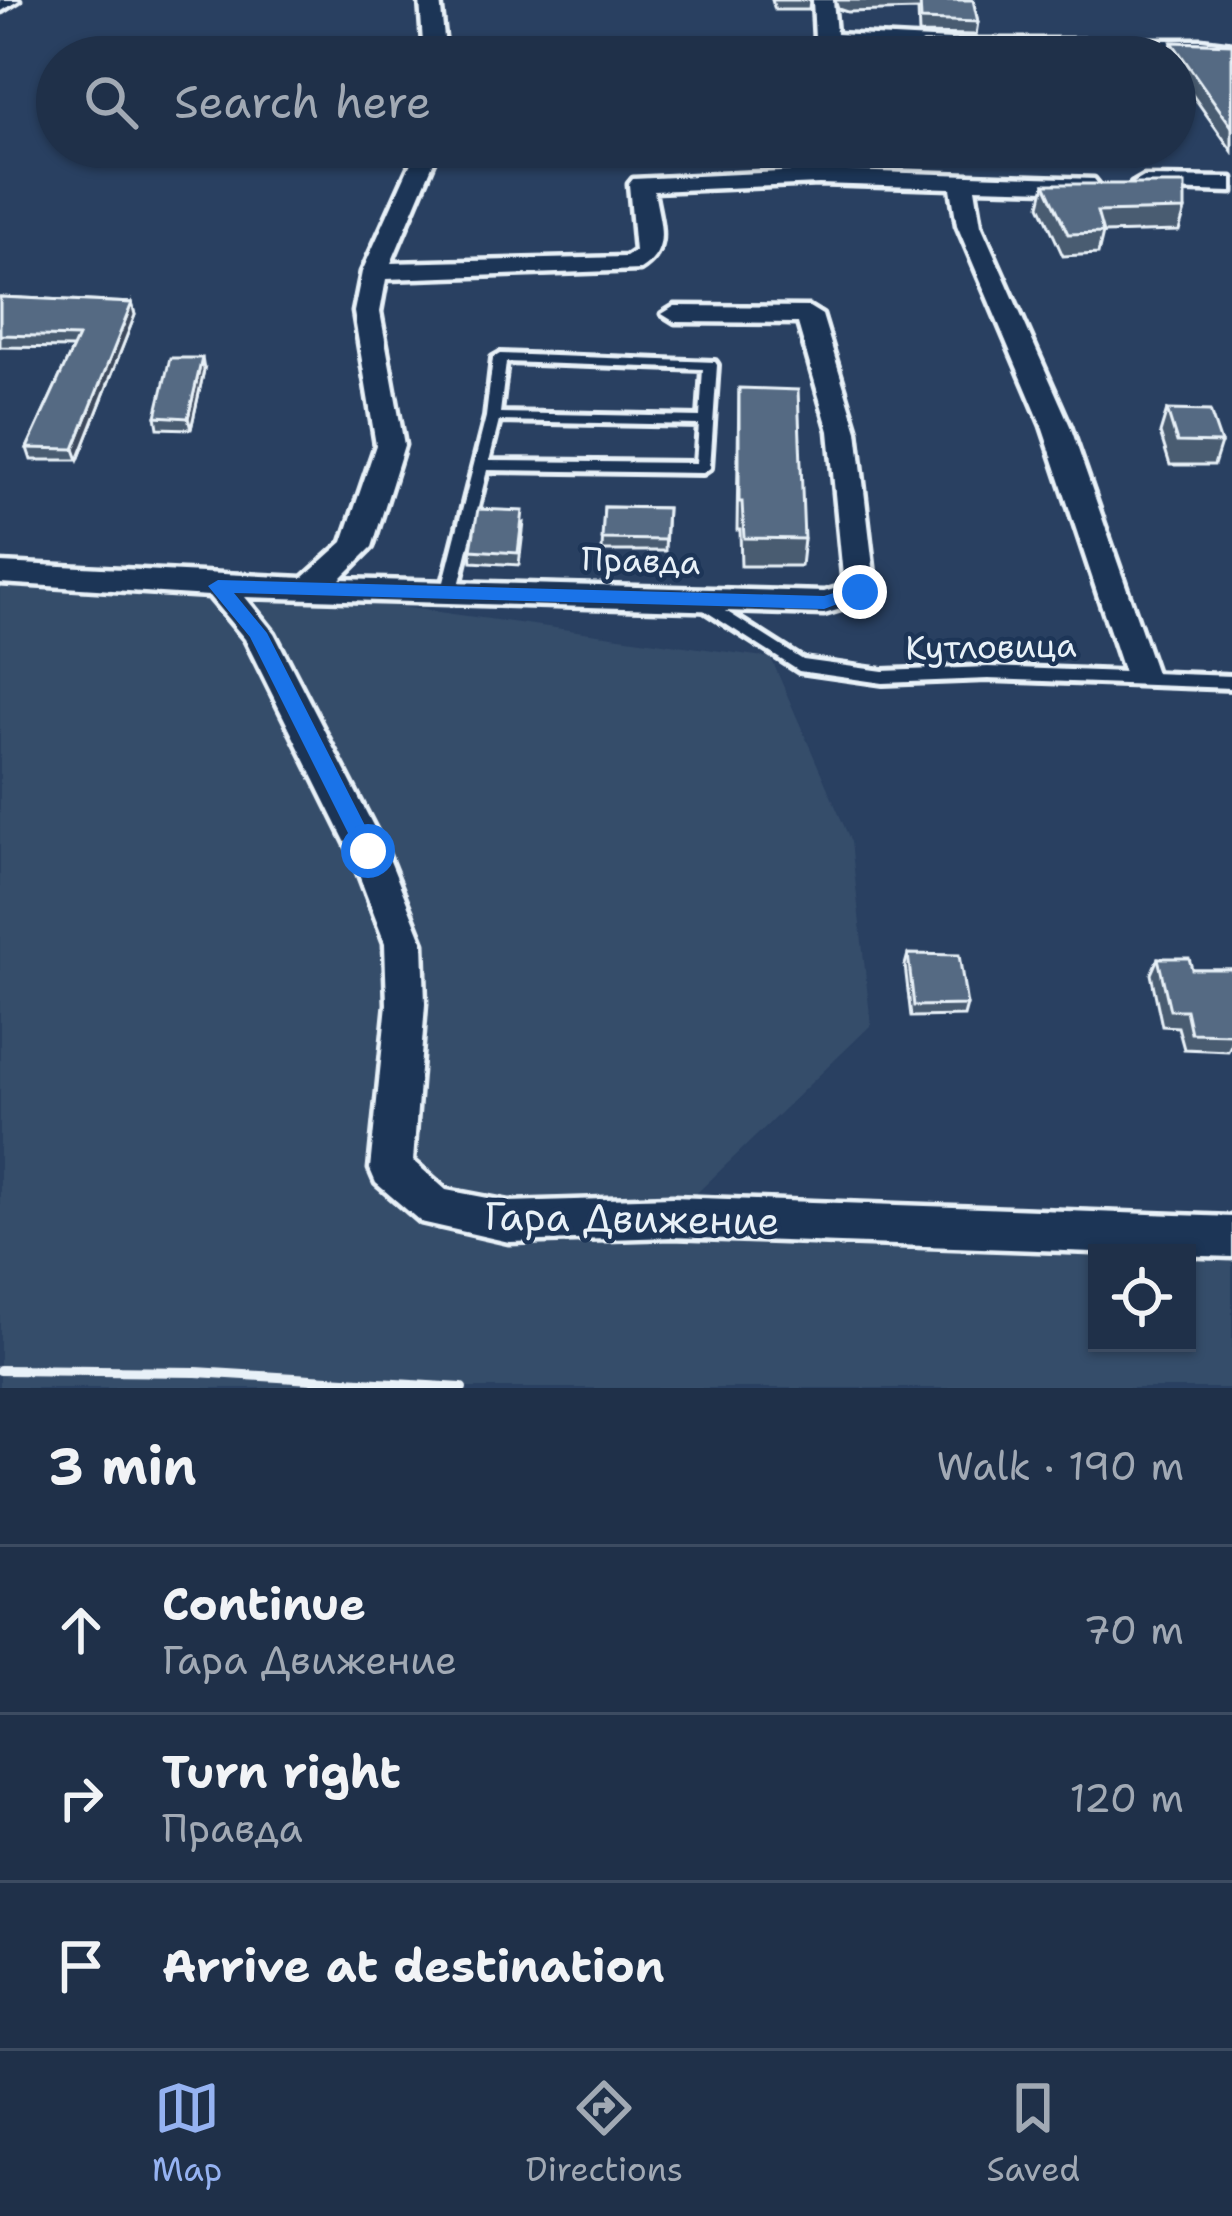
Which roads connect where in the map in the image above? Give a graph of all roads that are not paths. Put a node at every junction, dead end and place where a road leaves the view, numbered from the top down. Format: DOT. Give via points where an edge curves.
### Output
graph roads {
  1 [pos="9,0"];
  2 [pos="430,0"];
  3 [pos="824,0"];
  4 [pos="0,6"];
  5 [pos="433,36"];
  6 [pos="826,36"];
  7 [pos="1196,46"];
  8 [pos="1232,50"];
  9 [pos="420,168"];
  10 [pos="834,168"];
  11 [pos="835,179"];
  12 [pos="962,184"];
  13 [pos="1232,185"];
  14 [pos="375,272"];
  15 [pos="675,314"];
  16 [pos="493,418"];
  17 [pos="707,422"];
  18 [pos="482,465"];
  19 [pos="0,574"];
  20 [pos="218,586"];
  21 [pos="313,586"];
  22 [pos="450,590"];
  23 [pos="699,598"];
  24 [pos="1141,676"];
  25 [pos="1232,682"];
  26 [pos="1232,1238"];
  1 -- 4 [label="street"];
  2 -- 5 [label="street"];
  3 -- 6 [label="street"];
  7 -- 8 [label="street"];
  9 -- 14 [label="street"];
  10 -- 11 [label="street"];
  11 -- 12 [label="street"];
  11 -- 14 [label="street" via="640,184 650,241 647,255 631,265"];
  12 -- 13 [label="street"];
  12 -- 24 [label="street" via="969,225 1056,426"];
  14 -- 21 [label="street" via="367,312 390,445 357,547"];
  15 -- 23 [label="street, Правда" via="809,315 843,431 859,570 860,592 846,599"];
  16 -- 17 [label="lane"];
  16 -- 17 [label="lane" via="500,358 710,365"];
  16 -- 18 [label="lane"];
  17 -- 18 [label="lane" via="703,468"];
  18 -- 22 [label="lane"];
  19 -- 20 [label="street, Правда"];
  20 -- 21 [label="street, Правда"];
  20 -- 26 [label="street, Гара Движение" via="258,633 368,851 404,943 391,1169 436,1208 509,1222 672,1217"];
  21 -- 22 [label="street, Правда"];
  22 -- 23 [label="street, Правда"];
  23 -- 24 [label="lane, Кутловица" via="799,665 883,677"];
  24 -- 25 [label="lane, Кутловица"];
}
